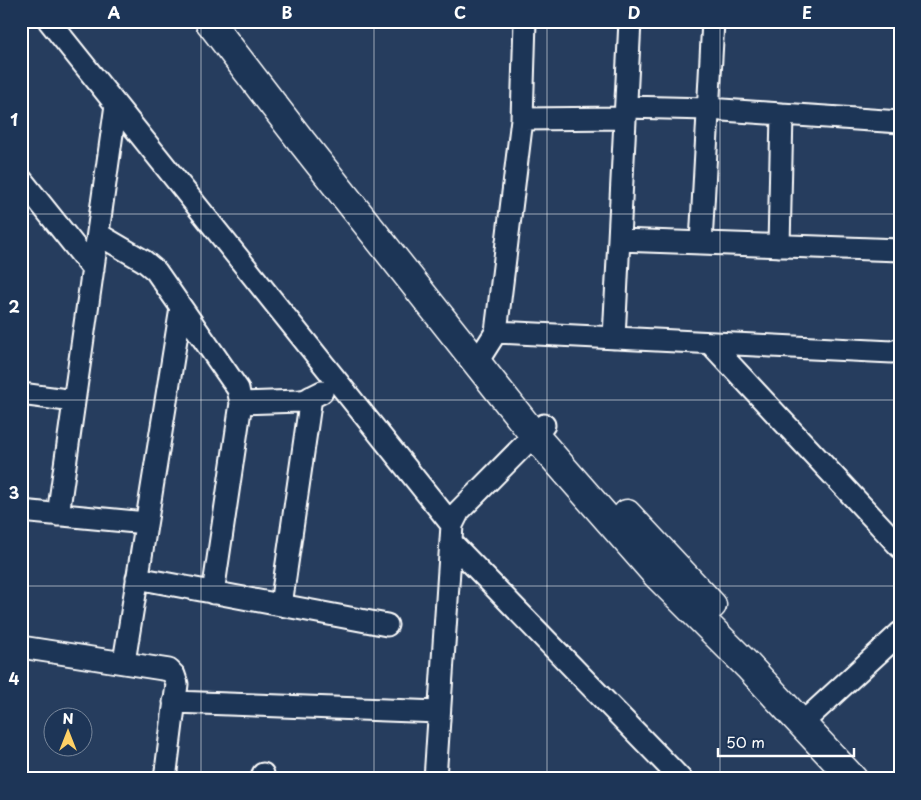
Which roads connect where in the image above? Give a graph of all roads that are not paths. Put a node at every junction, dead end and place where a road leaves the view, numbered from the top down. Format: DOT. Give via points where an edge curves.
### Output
graph roads {
  1 [pos="49,21"];
  2 [pos="209,21"];
  3 [pos="228,21"];
  4 [pos="525,21"];
  5 [pos="630,21"];
  6 [pos="713,21"];
  7 [pos="116,105"];
  8 [pos="708,109"];
  9 [pos="626,112"];
  10 [pos="782,114"];
  11 [pos="522,119"];
  12 [pos="900,122"];
  13 [pos="21,179"];
  14 [pos="98,234"];
  15 [pos="619,240"];
  16 [pos="701,243"];
  17 [pos="779,246"];
  18 [pos="900,250"];
  19 [pos="93,268"];
  20 [pos="181,308"];
  21 [pos="614,338"];
  22 [pos="710,343"];
  23 [pos="486,348"];
  24 [pos="900,349"];
  25 [pos="339,384"];
  26 [pos="21,394"];
  27 [pos="311,398"];
  28 [pos="74,401"];
  29 [pos="241,403"];
  30 [pos="539,430"];
  31 [pos="21,511"];
  32 [pos="58,515"];
  33 [pos="146,523"];
  34 [pos="452,533"];
  35 [pos="900,547"];
  36 [pos="138,578"];
  37 [pos="213,592"];
  38 [pos="281,605"];
  39 [pos="387,625"];
  40 [pos="900,633"];
  41 [pos="21,647"];
  42 [pos="124,662"];
  43 [pos="174,702"];
  44 [pos="439,712"];
  45 [pos="812,714"];
  46 [pos="827,740"];
  47 [pos="165,779"];
  48 [pos="435,779"];
  49 [pos="681,779"];
  50 [pos="853,779"];
  51 [pos="872,779"];
  1 -- 7 [label="street"];
  2 -- 23 [label="street" via="302,142"];
  3 -- 23 [label="street"];
  4 -- 11 [label="street"];
  5 -- 9 [label="street"];
  6 -- 8 [label="street"];
  7 -- 14 [label="street"];
  7 -- 25 [label="street"];
  8 -- 9 [label="street"];
  8 -- 10 [label="street"];
  8 -- 16 [label="street"];
  9 -- 11 [label="street"];
  9 -- 15 [label="street"];
  10 -- 12 [label="street"];
  10 -- 17 [label="street"];
  11 -- 23 [label="street"];
  13 -- 19 [label="street"];
  14 -- 19 [label="street"];
  14 -- 20 [label="street" via="156,271"];
  15 -- 16 [label="street"];
  15 -- 21 [label="street"];
  16 -- 17 [label="street"];
  17 -- 18 [label="street"];
  19 -- 28 [label="street"];
  20 -- 29 [label="street" via="238,389"];
  20 -- 33 [label="street"];
  21 -- 22 [label="street"];
  21 -- 23 [label="street"];
  22 -- 24 [label="street" via="892,352"];
  22 -- 35 [label="street"];
  23 -- 30 [label="street"];
  25 -- 27 [label="street"];
  25 -- 34 [label="street"];
  26 -- 28 [label="street"];
  27 -- 29 [label="street"];
  27 -- 38 [label="street"];
  28 -- 32 [label="street"];
  29 -- 37 [label="street"];
  30 -- 34 [label="street" via="459,511"];
  30 -- 45 [label="street"];
  30 -- 46 [label="street" via="656,574"];
  31 -- 32 [label="street"];
  32 -- 33 [label="street"];
  33 -- 36 [label="street"];
  34 -- 44 [label="street"];
  34 -- 49 [label="street"];
  36 -- 37 [label="street"];
  36 -- 42 [label="street"];
  37 -- 38 [label="street"];
  38 -- 39 [label="street"];
  40 -- 45 [label="street"];
  41 -- 42 [label="street"];
  42 -- 43 [label="street" via="168,670 177,684"];
  43 -- 44 [label="street"];
  43 -- 47 [label="street"];
  44 -- 48 [label="street"];
  45 -- 46 [label="street"];
  46 -- 50 [label="street"];
  46 -- 51 [label="street"];
}
